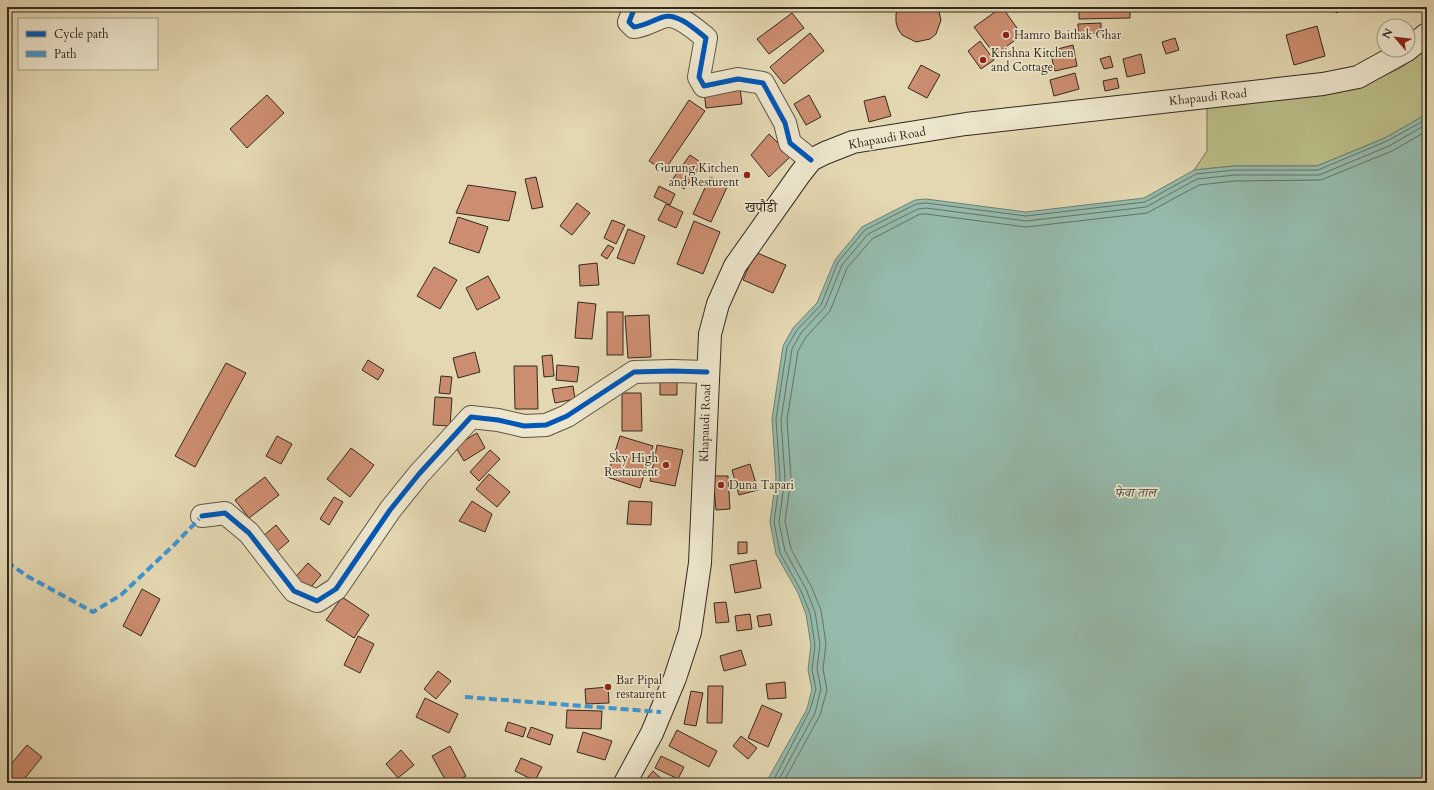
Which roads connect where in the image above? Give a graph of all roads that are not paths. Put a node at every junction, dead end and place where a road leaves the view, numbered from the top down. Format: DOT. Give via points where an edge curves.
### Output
graph roads {
  1 [pos="635,7"];
  2 [pos="1427,34"];
  3 [pos="1416,42"];
  4 [pos="1391,58"];
  5 [pos="811,160"];
  6 [pos="707,372"];
  7 [pos="202,516"];
  8 [pos="625,783"];
  1 -- 5 [label="main road" via="629,22 634,27 664,16 674,16 706,38 699,77 704,86 738,79 763,83 785,123 790,143"];
  2 -- 3 [label="main road, Khapaudi Road"];
  4 -- 5 [label="main road, Khapaudi Road" via="1358,77 1323,84 966,124 853,142"];
  5 -- 6 [label="main road, Khapaudi Road" via="735,266 718,304 710,334"];
  6 -- 7 [label="main road" via="634,372 567,416 546,425 524,426 471,417 390,510 336,589 317,601 294,591 249,533 225,513"];
  6 -- 8 [label="main road, Khapaudi Road" via="700,563 690,632 652,733"];
}
